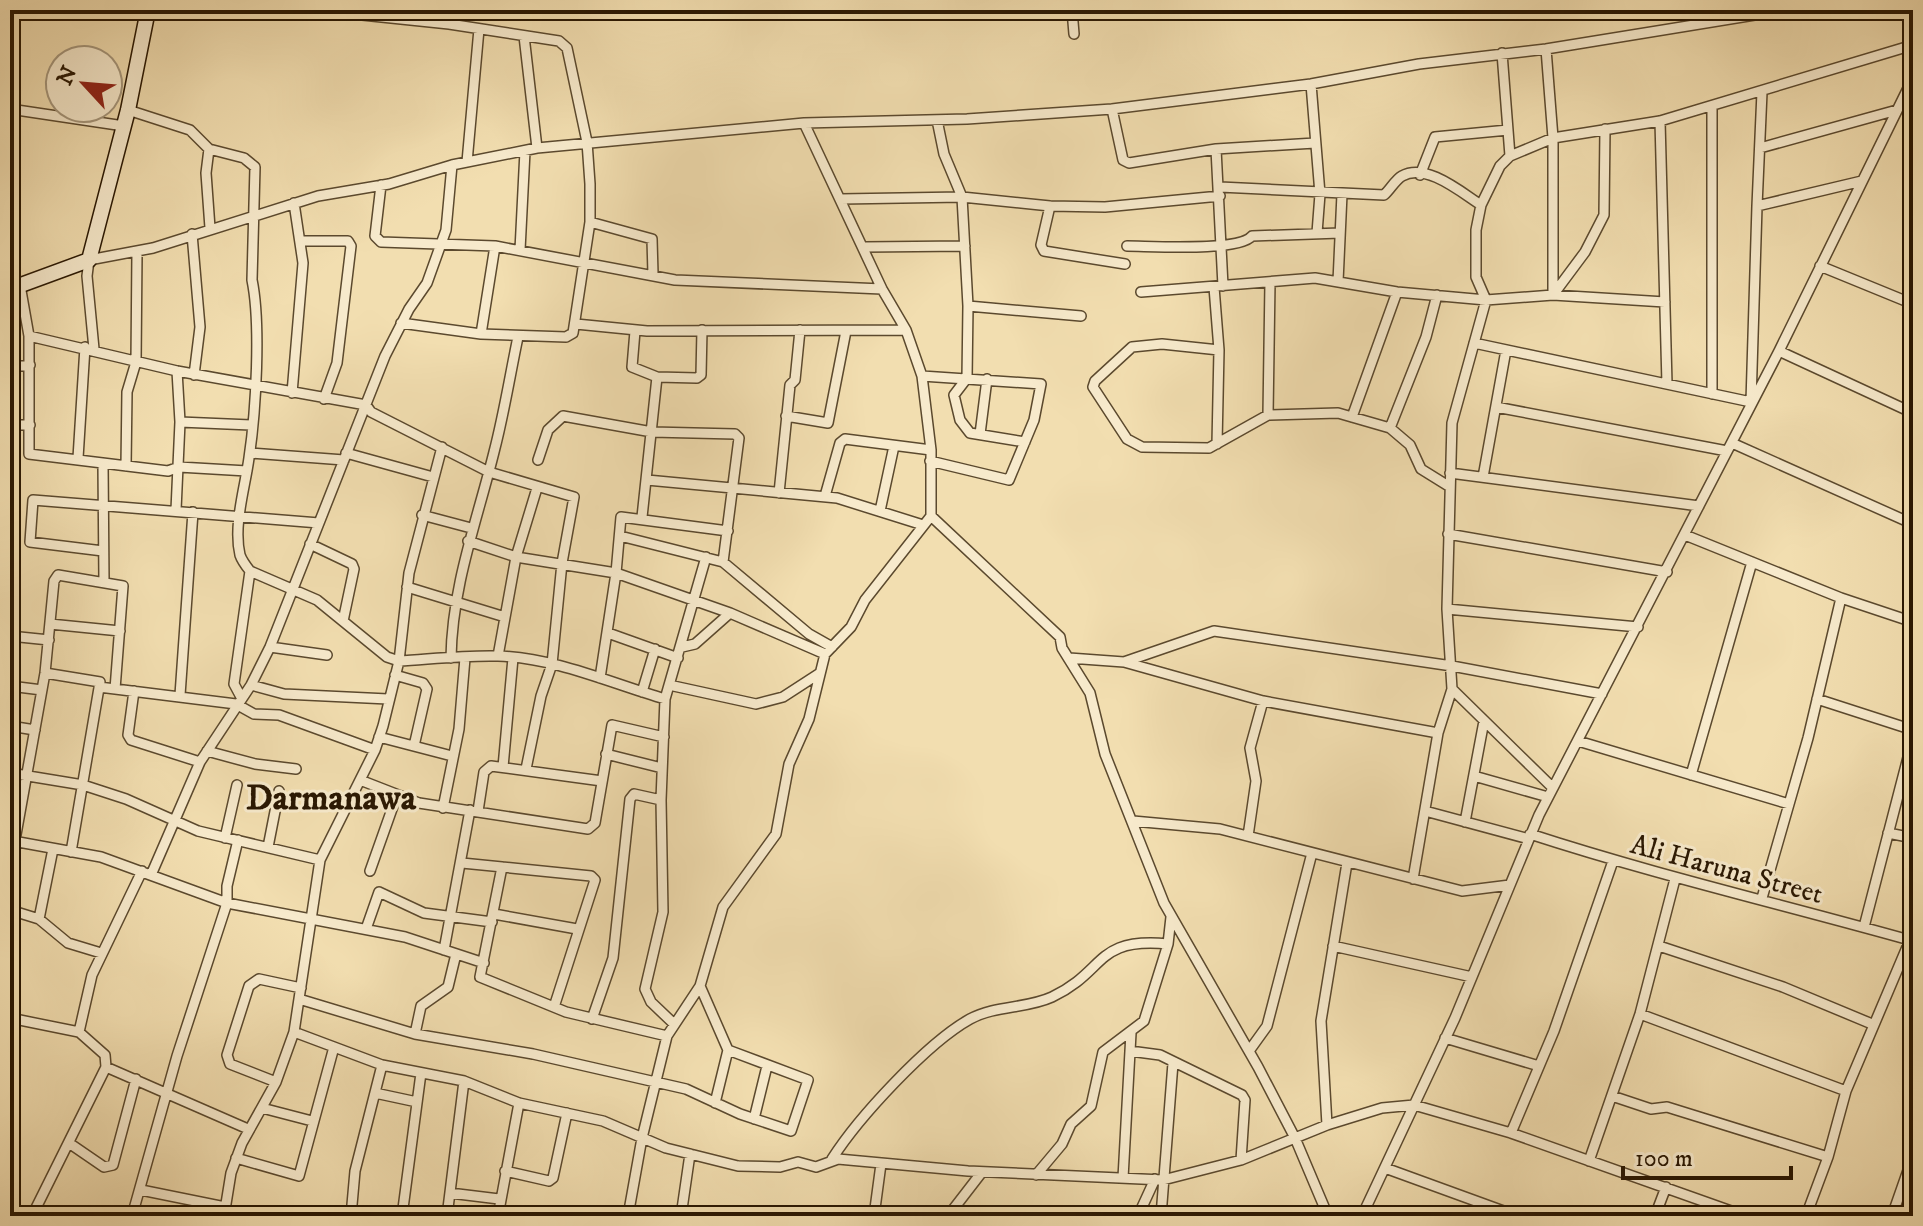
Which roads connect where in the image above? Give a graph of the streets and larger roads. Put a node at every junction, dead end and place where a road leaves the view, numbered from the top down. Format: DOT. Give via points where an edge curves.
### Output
graph roads {
  1 [pos="148,10"];
  2 [pos="314,10"];
  3 [pos="1072,10"];
  4 [pos="1786,10"];
  5 [pos="479,29"];
  6 [pos="1074,34"];
  7 [pos="524,36"];
  8 [pos="1913,45"];
  9 [pos="1546,49"];
  10 [pos="1502,53"];
  11 [pos="1913,78"];
  12 [pos="1311,84"];
  13 [pos="1762,92"];
  14 [pos="1712,108"];
  15 [pos="10,109"];
  16 [pos="1112,109"];
  17 [pos="128,110"];
  18 [pos="1897,110"];
  19 [pos="937,120"];
  20 [pos="1660,121"];
  21 [pos="804,123"];
  22 [pos="124,126"];
  23 [pos="1605,129"];
  24 [pos="1508,130"];
  25 [pos="1553,138"];
  26 [pos="587,142"];
  27 [pos="1315,143"];
  28 [pos="537,148"];
  29 [pos="1760,148"];
  30 [pos="209,149"];
  31 [pos="1216,149"];
  32 [pos="525,151"];
  33 [pos="1510,156"];
  34 [pos="467,162"];
  35 [pos="452,165"];
  36 [pos="1420,175"];
  37 [pos="1862,181"];
  38 [pos="381,185"];
  39 [pos="1220,191"];
  40 [pos="1320,194"];
  41 [pos="1342,194"];
  42 [pos="962,197"];
  43 [pos="841,199"];
  44 [pos="294,203"];
  45 [pos="1481,205"];
  46 [pos="1050,206"];
  47 [pos="1757,206"];
  48 [pos="257,214"];
  49 [pos="590,222"];
  50 [pos="210,228"];
  51 [pos="1317,233"];
  52 [pos="1340,233"];
  53 [pos="192,234"];
  54 [pos="301,241"];
  55 [pos="441,243"];
  56 [pos="1222,245"];
  57 [pos="495,246"];
  58 [pos="965,246"];
  59 [pos="1127,246"];
  60 [pos="865,247"];
  61 [pos="520,250"];
  62 [pos="137,252"];
  63 [pos="89,260"];
  64 [pos="1125,264"];
  65 [pos="583,265"];
  66 [pos="1820,266"];
  67 [pos="653,274"];
  68 [pos="1270,282"];
  69 [pos="1338,282"];
  70 [pos="15,287"];
  71 [pos="1219,287"];
  72 [pos="882,289"];
  73 [pos="1141,292"];
  74 [pos="1397,292"];
  75 [pos="1437,295"];
  76 [pos="1553,295"];
  77 [pos="1486,300"];
  78 [pos="1665,302"];
  79 [pos="1913,304"];
  80 [pos="968,306"];
  81 [pos="1081,316"];
  82 [pos="401,323"];
  83 [pos="576,324"];
  84 [pos="702,330"];
  85 [pos="800,330"];
  86 [pos="906,330"];
  87 [pos="635,331"];
  88 [pos="846,331"];
  89 [pos="481,334"];
  90 [pos="29,336"];
  91 [pos="518,337"];
  92 [pos="1474,343"];
  93 [pos="90,348"];
  94 [pos="1219,350"];
  95 [pos="1506,350"];
  96 [pos="1779,351"];
  97 [pos="136,362"];
  98 [pos="30,365"];
  99 [pos="10,367"];
  100 [pos="177,371"];
  101 [pos="194,375"];
  102 [pos="922,376"];
  103 [pos="657,377"];
  104 [pos="967,378"];
  105 [pos="987,379"];
  106 [pos="1667,384"];
  107 [pos="254,387"];
  108 [pos="292,393"];
  109 [pos="1712,394"];
  110 [pos="324,399"];
  111 [pos="1751,402"];
  112 [pos="366,405"];
  113 [pos="1496,407"];
  114 [pos="1913,413"];
  115 [pos="1268,415"];
  116 [pos="786,416"];
  117 [pos="1352,417"];
  118 [pos="180,422"];
  119 [pos="10,425"];
  120 [pos="30,425"];
  121 [pos="251,425"];
  122 [pos="1390,428"];
  123 [pos="652,432"];
  124 [pos="980,434"];
  125 [pos="1025,442"];
  126 [pos="1217,444"];
  127 [pos="894,446"];
  128 [pos="442,447"];
  129 [pos="1729,447"];
  130 [pos="250,453"];
  131 [pos="930,455"];
  132 [pos="345,457"];
  133 [pos="78,458"];
  134 [pos="538,460"];
  135 [pos="103,464"];
  136 [pos="126,466"];
  137 [pos="179,467"];
  138 [pos="247,471"];
  139 [pos="489,472"];
  140 [pos="1450,473"];
  141 [pos="433,477"];
  142 [pos="1483,477"];
  143 [pos="647,480"];
  144 [pos="1450,487"];
  145 [pos="537,488"];
  146 [pos="733,488"];
  147 [pos="779,493"];
  148 [pos="825,496"];
  149 [pos="102,504"];
  150 [pos="1699,506"];
  151 [pos="176,510"];
  152 [pos="880,511"];
  153 [pos="193,512"];
  154 [pos="240,515"];
  155 [pos="422,515"];
  156 [pos="931,516"];
  157 [pos="642,517"];
  158 [pos="319,523"];
  159 [pos="1913,524"];
  160 [pos="923,525"];
  161 [pos="471,528"];
  162 [pos="728,531"];
  163 [pos="1448,534"];
  164 [pos="1685,535"];
  165 [pos="620,536"];
  166 [pos="468,541"];
  167 [pos="310,544"];
  168 [pos="103,551"];
  169 [pos="516,557"];
  170 [pos="706,557"];
  171 [pos="723,562"];
  172 [pos="1752,562"];
  173 [pos="562,563"];
  174 [pos="250,571"];
  175 [pos="1667,572"];
  176 [pos="616,573"];
  177 [pos="104,582"];
  178 [pos="407,587"];
  179 [pos="292,590"];
  180 [pos="1841,598"];
  181 [pos="456,601"];
  182 [pos="695,601"];
  183 [pos="1447,609"];
  184 [pos="730,613"];
  185 [pos="505,617"];
  186 [pos="1913,620"];
  187 [pos="343,621"];
  188 [pos="50,624"];
  189 [pos="1638,627"];
  190 [pos="120,631"];
  191 [pos="608,633"];
  192 [pos="10,636"];
  193 [pos="49,640"];
  194 [pos="270,647"];
  195 [pos="655,649"];
  196 [pos="828,651"];
  197 [pos="680,653"];
  198 [pos="327,655"];
  199 [pos="498,656"];
  200 [pos="451,658"];
  201 [pos="465,658"];
  202 [pos="513,658"];
  203 [pos="1069,658"];
  204 [pos="399,661"];
  205 [pos="1124,662"];
  206 [pos="552,664"];
  207 [pos="1452,666"];
  208 [pos="45,673"];
  209 [pos="820,673"];
  210 [pos="395,675"];
  211 [pos="600,678"];
  212 [pos="251,685"];
  213 [pos="669,685"];
  214 [pos="10,686"];
  215 [pos="99,687"];
  216 [pos="115,689"];
  217 [pos="1452,689"];
  218 [pos="42,690"];
  219 [pos="134,691"];
  220 [pos="642,692"];
  221 [pos="1602,694"];
  222 [pos="180,695"];
  223 [pos="388,699"];
  224 [pos="665,699"];
  225 [pos="1817,699"];
  226 [pos="238,700"];
  227 [pos="1263,701"];
  228 [pos="1484,721"];
  229 [pos="10,726"];
  230 [pos="35,730"];
  231 [pos="1913,730"];
  232 [pos="1438,733"];
  233 [pos="379,737"];
  234 [pos="664,737"];
  235 [pos="1913,738"];
  236 [pos="1578,741"];
  237 [pos="414,746"];
  238 [pos="375,750"];
  239 [pos="207,751"];
  240 [pos="606,754"];
  241 [pos="452,756"];
  242 [pos="200,762"];
  243 [pos="503,767"];
  244 [pos="662,768"];
  245 [pos="296,769"];
  246 [pos="526,769"];
  247 [pos="10,773"];
  248 [pos="1691,775"];
  249 [pos="27,776"];
  250 [pos="1474,776"];
  251 [pos="360,780"];
  252 [pos="602,781"];
  253 [pos="83,785"];
  254 [pos="237,785"];
  255 [pos="279,791"];
  256 [pos="1550,792"];
  257 [pos="397,795"];
  258 [pos="661,800"];
  259 [pos="1789,804"];
  260 [pos="443,808"];
  261 [pos="474,811"];
  262 [pos="1425,811"];
  263 [pos="175,819"];
  264 [pos="1133,821"];
  265 [pos="1465,822"];
  266 [pos="1888,833"];
  267 [pos="13,836"];
  268 [pos="1248,836"];
  269 [pos="1530,836"];
  270 [pos="225,838"];
  271 [pos="1913,838"];
  272 [pos="238,840"];
  273 [pos="268,847"];
  274 [pos="53,849"];
  275 [pos="71,852"];
  276 [pos="1312,853"];
  277 [pos="320,860"];
  278 [pos="1613,861"];
  279 [pos="462,863"];
  280 [pos="1347,863"];
  281 [pos="502,867"];
  282 [pos="10,868"];
  283 [pos="370,871"];
  284 [pos="146,873"];
  285 [pos="1413,879"];
  286 [pos="1675,879"];
  287 [pos="1510,885"];
  288 [pos="1762,898"];
  289 [pos="227,903"];
  290 [pos="10,910"];
  291 [pos="451,917"];
  292 [pos="1171,917"];
  293 [pos="493,918"];
  294 [pos="39,919"];
  295 [pos="309,920"];
  296 [pos="1864,927"];
  297 [pos="366,929"];
  298 [pos="577,929"];
  299 [pos="1911,941"];
  300 [pos="1168,944"];
  301 [pos="1333,946"];
  302 [pos="1659,946"];
  303 [pos="444,950"];
  304 [pos="101,953"];
  305 [pos="456,954"];
  306 [pos="484,963"];
  307 [pos="1472,977"];
  308 [pos="700,986"];
  309 [pos="301,988"];
  310 [pos="299,999"];
  311 [pos="554,1007"];
  312 [pos="1640,1014"];
  313 [pos="10,1018"];
  314 [pos="592,1019"];
  315 [pos="673,1023"];
  316 [pos="1872,1024"];
  317 [pos="79,1032"];
  318 [pos="294,1032"];
  319 [pos="1131,1033"];
  320 [pos="415,1034"];
  321 [pos="667,1036"];
  322 [pos="1445,1038"];
  323 [pos="334,1047"];
  324 [pos="728,1050"];
  325 [pos="1130,1051"];
  326 [pos="1249,1051"];
  327 [pos="1173,1063"];
  328 [pos="382,1065"];
  329 [pos="767,1066"];
  330 [pos="1539,1066"];
  331 [pos="106,1067"];
  332 [pos="421,1073"];
  333 [pos="136,1079"];
  334 [pos="464,1081"];
  335 [pos="276,1082"];
  336 [pos="656,1084"];
  337 [pos="1846,1091"];
  338 [pos="167,1092"];
  339 [pos="375,1093"];
  340 [pos="1612,1096"];
  341 [pos="417,1102"];
  342 [pos="519,1103"];
  343 [pos="715,1103"];
  344 [pos="1414,1105"];
  345 [pos="262,1108"];
  346 [pos="567,1113"];
  347 [pos="754,1119"];
  348 [pos="312,1121"];
  349 [pos="1327,1125"];
  350 [pos="248,1129"];
  351 [pos="1511,1133"];
  352 [pos="642,1138"];
  353 [pos="1295,1138"];
  354 [pos="69,1143"];
  355 [pos="690,1154"];
  356 [pos="1913,1156"];
  357 [pos="1828,1157"];
  358 [pos="236,1158"];
  359 [pos="832,1159"];
  360 [pos="1241,1160"];
  361 [pos="1589,1161"];
  362 [pos="881,1164"];
  363 [pos="1385,1168"];
  364 [pos="505,1171"];
  365 [pos="982,1172"];
  366 [pos="1036,1175"];
  367 [pos="1123,1178"];
  368 [pos="1159,1180"];
  369 [pos="1666,1187"];
  370 [pos="141,1190"];
  371 [pos="450,1193"];
  372 [pos="499,1199"];
  373 [pos="224,1211"];
  374 [pos="1738,1215"];
  375 [pos="32,1216"];
  376 [pos="132,1216"];
  377 [pos="271,1216"];
  378 [pos="289,1216"];
  379 [pos="351,1216"];
  380 [pos="402,1216"];
  381 [pos="447,1216"];
  382 [pos="498,1216"];
  383 [pos="628,1216"];
  384 [pos="681,1216"];
  385 [pos="874,1216"];
  386 [pos="948,1216"];
  387 [pos="1138,1216"];
  388 [pos="1161,1216"];
  389 [pos="1328,1216"];
  390 [pos="1362,1216"];
  391 [pos="1517,1216"];
  392 [pos="1655,1216"];
  393 [pos="1806,1216"];
  394 [pos="1892,1216"];
  1 -- 17 [label="street"];
  2 -- 5 [label="street"];
  3 -- 6 [label="street"];
  4 -- 9 [label="street"];
  5 -- 7 [label="street"];
  5 -- 34 [label="street"];
  7 -- 26 [label="street" via="559,41 567,48"];
  7 -- 28 [label="street"];
  8 -- 13 [label="street"];
  9 -- 10 [label="street"];
  9 -- 25 [label="street"];
  10 -- 12 [label="street"];
  10 -- 24 [label="street"];
  11 -- 18 [label="street"];
  12 -- 16 [label="street"];
  12 -- 27 [label="street"];
  13 -- 14 [label="street"];
  13 -- 29 [label="street"];
  14 -- 20 [label="street"];
  14 -- 109 [label="street"];
  15 -- 22 [label="street"];
  16 -- 19 [label="street"];
  16 -- 31 [label="street" via="1126,162"];
  17 -- 22 [label="street"];
  17 -- 30 [label="street" via="190,130"];
  18 -- 29 [label="street"];
  18 -- 37 [label="street"];
  19 -- 21 [label="street"];
  19 -- 42 [label="street"];
  20 -- 23 [label="street"];
  20 -- 78 [label="street"];
  21 -- 26 [label="street"];
  21 -- 43 [label="street"];
  22 -- 63 [label="street"];
  23 -- 25 [label="street"];
  23 -- 76 [label="street" via="1604,215"];
  24 -- 33 [label="street"];
  24 -- 36 [label="street" via="1435,137"];
  25 -- 33 [label="street"];
  25 -- 76 [label="street"];
  26 -- 28 [label="street"];
  26 -- 49 [label="street"];
  27 -- 31 [label="street"];
  27 -- 40 [label="street"];
  28 -- 32 [label="street"];
  29 -- 47 [label="street"];
  30 -- 48 [label="street" via="254,164"];
  30 -- 50 [label="street"];
  31 -- 39 [label="street"];
  32 -- 34 [label="street"];
  32 -- 61 [label="street"];
  33 -- 45 [label="street"];
  34 -- 35 [label="street"];
  35 -- 38 [label="street"];
  35 -- 55 [label="street" via="449,216"];
  36 -- 41 [label="street" via="1401,177 1384,195"];
  36 -- 45 [label="street" via="1439,179"];
  37 -- 47 [label="street"];
  37 -- 66 [label="street"];
  38 -- 44 [label="street"];
  38 -- 55 [label="street" via="378,241"];
  39 -- 40 [label="street"];
  39 -- 46 [label="street" via="1110,206"];
  39 -- 56 [label="street"];
  40 -- 41 [label="street"];
  40 -- 51 [label="street"];
  41 -- 52 [label="street"];
  42 -- 43 [label="street"];
  42 -- 46 [label="street"];
  42 -- 58 [label="street"];
  43 -- 60 [label="street"];
  44 -- 48 [label="street"];
  44 -- 54 [label="street"];
  45 -- 77 [label="street" via="1474,251"];
  46 -- 64 [label="street" via="1044,251"];
  47 -- 111 [label="street"];
  48 -- 50 [label="street"];
  48 -- 107 [label="street" via="252,250 257,297"];
  49 -- 65 [label="street"];
  49 -- 67 [label="street" via="653,239"];
  50 -- 53 [label="street"];
  51 -- 52 [label="street"];
  51 -- 56 [label="street" via="1251,236"];
  52 -- 69 [label="street"];
  53 -- 62 [label="street"];
  53 -- 101 [label="street" via="200,327"];
  54 -- 108 [label="street"];
  54 -- 110 [label="street" via="348,241 351,246 337,363"];
  55 -- 57 [label="street"];
  55 -- 82 [label="street" via="427,283"];
  56 -- 59 [label="street"];
  56 -- 71 [label="street"];
  57 -- 61 [label="street"];
  57 -- 89 [label="street"];
  58 -- 60 [label="street"];
  58 -- 80 [label="street"];
  60 -- 72 [label="street"];
  61 -- 65 [label="street"];
  62 -- 63 [label="street"];
  62 -- 97 [label="street"];
  63 -- 70 [label="street"];
  63 -- 93 [label="street"];
  65 -- 67 [label="street"];
  65 -- 83 [label="street"];
  66 -- 79 [label="street"];
  66 -- 96 [label="street"];
  67 -- 72 [label="street" via="675,280"];
  68 -- 69 [label="street"];
  68 -- 71 [label="street"];
  68 -- 115 [label="street"];
  69 -- 74 [label="street"];
  70 -- 90 [label="street"];
  71 -- 73 [label="street"];
  71 -- 94 [label="street"];
  72 -- 86 [label="street"];
  74 -- 75 [label="street"];
  74 -- 117 [label="street"];
  75 -- 77 [label="street"];
  75 -- 122 [label="street"];
  76 -- 77 [label="street"];
  76 -- 78 [label="street"];
  77 -- 92 [label="street"];
  78 -- 106 [label="street"];
  80 -- 81 [label="street"];
  80 -- 104 [label="street"];
  82 -- 89 [label="street"];
  82 -- 112 [label="street"];
  83 -- 87 [label="street"];
  83 -- 91 [label="street" via="570,336"];
  84 -- 85 [label="street"];
  84 -- 87 [label="street"];
  84 -- 103 [label="street" via="699,378"];
  85 -- 88 [label="street"];
  85 -- 116 [label="street"];
  86 -- 88 [label="street"];
  86 -- 102 [label="street"];
  87 -- 103 [label="street" via="631,365"];
  88 -- 116 [label="street" via="828,423"];
  89 -- 91 [label="street"];
  90 -- 93 [label="street"];
  90 -- 98 [label="street"];
  91 -- 139 [label="street"];
  92 -- 95 [label="street"];
  92 -- 140 [label="street" via="1452,423"];
  93 -- 97 [label="street"];
  93 -- 133 [label="street"];
  94 -- 126 [label="street"];
  94 -- 126 [label="street" via="1162,344 1132,347 1092,385 1135,445 1201,449"];
  95 -- 106 [label="street"];
  95 -- 113 [label="street"];
  96 -- 111 [label="street"];
  96 -- 114 [label="street"];
  97 -- 100 [label="street"];
  97 -- 136 [label="street" via="126,404"];
  98 -- 99 [label="street"];
  98 -- 120 [label="street"];
  100 -- 101 [label="street"];
  100 -- 118 [label="street"];
  101 -- 107 [label="street"];
  102 -- 104 [label="street"];
  102 -- 131 [label="street"];
  103 -- 123 [label="street"];
  104 -- 105 [label="street"];
  104 -- 124 [label="street" via="954,395 957,412 964,428"];
  105 -- 124 [label="street"];
  105 -- 125 [label="street" via="1041,384"];
  106 -- 109 [label="street"];
  107 -- 108 [label="street"];
  107 -- 121 [label="street"];
  108 -- 110 [label="street"];
  109 -- 111 [label="street"];
  110 -- 112 [label="street"];
  111 -- 129 [label="street"];
  112 -- 128 [label="street"];
  112 -- 132 [label="street"];
  113 -- 129 [label="street"];
  113 -- 142 [label="street"];
  115 -- 117 [label="street"];
  115 -- 126 [label="street"];
  116 -- 147 [label="street"];
  117 -- 122 [label="street"];
  118 -- 121 [label="street"];
  118 -- 137 [label="street"];
  119 -- 120 [label="street"];
  120 -- 133 [label="street" via="29,454"];
  121 -- 130 [label="street"];
  122 -- 144 [label="street" via="1410,445 1427,475"];
  123 -- 134 [label="street" via="563,416 548,430"];
  123 -- 143 [label="street"];
  123 -- 146 [label="street" via="735,434 739,438"];
  124 -- 125 [label="street"];
  125 -- 131 [label="street" via="1009,480"];
  127 -- 131 [label="street"];
  127 -- 148 [label="street" via="842,440"];
  127 -- 152 [label="street"];
  128 -- 139 [label="street"];
  128 -- 141 [label="street"];
  129 -- 150 [label="street"];
  129 -- 159 [label="street"];
  130 -- 132 [label="street"];
  130 -- 138 [label="street"];
  131 -- 156 [label="street"];
  132 -- 141 [label="street"];
  132 -- 158 [label="street"];
  133 -- 135 [label="street"];
  135 -- 136 [label="street"];
  135 -- 149 [label="street"];
  136 -- 137 [label="street" via="168,471"];
  137 -- 138 [label="street"];
  137 -- 151 [label="street"];
  138 -- 154 [label="street"];
  139 -- 145 [label="street"];
  139 -- 161 [label="street"];
  140 -- 142 [label="street"];
  140 -- 144 [label="street"];
  141 -- 155 [label="street"];
  142 -- 150 [label="street"];
  143 -- 146 [label="street"];
  143 -- 157 [label="street"];
  144 -- 163 [label="street"];
  145 -- 169 [label="street"];
  145 -- 173 [label="street" via="575,498"];
  146 -- 147 [label="street"];
  146 -- 162 [label="street"];
  147 -- 148 [label="street"];
  148 -- 152 [label="street"];
  149 -- 151 [label="street"];
  149 -- 168 [label="street"];
  149 -- 168 [label="street" via="33,500 29,541"];
  150 -- 164 [label="street"];
  151 -- 153 [label="street"];
  152 -- 160 [label="street"];
  153 -- 154 [label="street"];
  153 -- 222 [label="street"];
  154 -- 158 [label="street"];
  154 -- 174 [label="street" via="240,555"];
  155 -- 161 [label="street"];
  155 -- 178 [label="street"];
  156 -- 160 [label="street"];
  156 -- 203 [label="street" via="1060,637"];
  157 -- 162 [label="street"];
  157 -- 165 [label="street" via="622,516"];
  158 -- 167 [label="street"];
  160 -- 196 [label="street"];
  161 -- 166 [label="street"];
  162 -- 171 [label="street"];
  163 -- 175 [label="street"];
  163 -- 183 [label="street"];
  164 -- 172 [label="street"];
  164 -- 175 [label="street"];
  165 -- 170 [label="street"];
  165 -- 176 [label="street"];
  166 -- 169 [label="street"];
  166 -- 181 [label="street"];
  167 -- 179 [label="street"];
  167 -- 187 [label="street" via="352,564"];
  168 -- 177 [label="street"];
  169 -- 173 [label="street"];
  169 -- 185 [label="street"];
  170 -- 171 [label="street"];
  170 -- 182 [label="street"];
  171 -- 196 [label="street"];
  172 -- 180 [label="street"];
  172 -- 248 [label="street"];
  173 -- 176 [label="street"];
  173 -- 206 [label="street"];
  174 -- 179 [label="street"];
  174 -- 226 [label="street" via="234,684"];
  175 -- 189 [label="street"];
  176 -- 182 [label="street"];
  176 -- 191 [label="street"];
  177 -- 188 [label="street" via="58,575"];
  177 -- 190 [label="street" via="123,586"];
  178 -- 181 [label="street"];
  178 -- 204 [label="street"];
  179 -- 187 [label="street" via="317,600"];
  179 -- 194 [label="street"];
  180 -- 186 [label="street"];
  180 -- 225 [label="street"];
  181 -- 185 [label="street"];
  181 -- 200 [label="street"];
  182 -- 184 [label="street"];
  182 -- 197 [label="street"];
  183 -- 189 [label="street"];
  183 -- 207 [label="street"];
  184 -- 196 [label="street"];
  184 -- 197 [label="street"];
  185 -- 199 [label="street"];
  187 -- 204 [label="street" via="375,650"];
  188 -- 190 [label="street"];
  188 -- 193 [label="street"];
  189 -- 221 [label="street"];
  190 -- 216 [label="street"];
  191 -- 195 [label="street"];
  191 -- 211 [label="street"];
  192 -- 193 [label="street"];
  193 -- 208 [label="street"];
  194 -- 198 [label="street"];
  194 -- 212 [label="street"];
  195 -- 197 [label="street"];
  195 -- 220 [label="street"];
  196 -- 209 [label="street"];
  197 -- 213 [label="street"];
  199 -- 201 [label="street"];
  199 -- 202 [label="street"];
  200 -- 201 [label="street"];
  200 -- 204 [label="street"];
  201 -- 241 [label="street"];
  202 -- 206 [label="street"];
  202 -- 243 [label="street"];
  203 -- 205 [label="street"];
  203 -- 264 [label="street" via="1090,693 1105,754"];
  204 -- 210 [label="street"];
  205 -- 207 [label="street" via="1214,631"];
  205 -- 227 [label="street"];
  206 -- 211 [label="street"];
  206 -- 246 [label="street"];
  207 -- 217 [label="street"];
  207 -- 221 [label="street"];
  208 -- 215 [label="street" via="98,680"];
  208 -- 218 [label="street"];
  209 -- 213 [label="street" via="783,697 756,704"];
  209 -- 308 [label="street" via="809,719 789,764 776,834 723,907"];
  210 -- 223 [label="street"];
  210 -- 237 [label="street" via="427,689"];
  211 -- 220 [label="street"];
  212 -- 223 [label="street" via="284,694"];
  212 -- 226 [label="street"];
  213 -- 224 [label="street"];
  214 -- 218 [label="street"];
  215 -- 216 [label="street"];
  215 -- 253 [label="street"];
  216 -- 219 [label="street"];
  217 -- 228 [label="street"];
  217 -- 232 [label="street"];
  218 -- 230 [label="street"];
  219 -- 222 [label="street"];
  219 -- 242 [label="street" via="131,740"];
  220 -- 224 [label="street"];
  221 -- 236 [label="street"];
  222 -- 226 [label="street"];
  223 -- 233 [label="street"];
  224 -- 234 [label="street"];
  225 -- 231 [label="street"];
  225 -- 259 [label="street"];
  226 -- 238 [label="street" via="254,714 279,715"];
  226 -- 239 [label="street"];
  227 -- 232 [label="street"];
  227 -- 268 [label="street" via="1250,748 1256,781"];
  228 -- 250 [label="street"];
  228 -- 256 [label="street"];
  229 -- 230 [label="street"];
  230 -- 249 [label="street"];
  232 -- 262 [label="street"];
  233 -- 237 [label="street"];
  233 -- 238 [label="street"];
  234 -- 240 [label="street" via="612,725"];
  234 -- 244 [label="street"];
  235 -- 266 [label="street"];
  236 -- 248 [label="street"];
  236 -- 256 [label="street"];
  237 -- 241 [label="street"];
  238 -- 251 [label="street"];
  239 -- 242 [label="street"];
  239 -- 245 [label="street"];
  240 -- 244 [label="street"];
  240 -- 252 [label="street"];
  241 -- 260 [label="street"];
  242 -- 263 [label="street"];
  243 -- 246 [label="street"];
  243 -- 261 [label="street" via="491,766 484,772"];
  244 -- 258 [label="street"];
  246 -- 252 [label="street"];
  247 -- 249 [label="street"];
  248 -- 259 [label="street"];
  249 -- 253 [label="street"];
  249 -- 267 [label="street"];
  250 -- 256 [label="street"];
  250 -- 265 [label="street"];
  251 -- 257 [label="street"];
  251 -- 277 [label="street"];
  252 -- 261 [label="street" via="593,828"];
  253 -- 263 [label="street"];
  253 -- 275 [label="street"];
  254 -- 270 [label="street"];
  255 -- 273 [label="street"];
  256 -- 269 [label="street"];
  257 -- 260 [label="street"];
  257 -- 283 [label="street"];
  258 -- 314 [label="street" via="634,794 630,799 613,958"];
  258 -- 315 [label="street" via="663,912 645,989"];
  259 -- 288 [label="street"];
  260 -- 261 [label="street"];
  261 -- 279 [label="street"];
  262 -- 265 [label="street, Ali Haruna Street"];
  262 -- 285 [label="street"];
  263 -- 270 [label="street"];
  263 -- 284 [label="street"];
  264 -- 268 [label="street" via="1205,826"];
  264 -- 292 [label="street"];
  265 -- 269 [label="street, Ali Haruna Street"];
  266 -- 271 [label="street"];
  266 -- 296 [label="street"];
  267 -- 274 [label="street"];
  267 -- 282 [label="street"];
  268 -- 276 [label="street"];
  269 -- 278 [label="street, Ali Haruna Street"];
  269 -- 287 [label="street"];
  270 -- 272 [label="street"];
  272 -- 273 [label="street"];
  272 -- 289 [label="street"];
  273 -- 277 [label="street"];
  274 -- 275 [label="street"];
  274 -- 294 [label="street"];
  275 -- 284 [label="street"];
  276 -- 280 [label="street"];
  276 -- 326 [label="street" via="1267,1026"];
  277 -- 295 [label="street"];
  278 -- 286 [label="street, Ali Haruna Street"];
  278 -- 330 [label="street"];
  279 -- 281 [label="street"];
  279 -- 291 [label="street"];
  280 -- 285 [label="street"];
  280 -- 301 [label="street"];
  281 -- 293 [label="street"];
  281 -- 298 [label="street" via="594,877 593,894"];
  284 -- 289 [label="street"];
  284 -- 304 [label="street"];
  285 -- 287 [label="street" via="1475,892"];
  286 -- 288 [label="street, Ali Haruna Street"];
  286 -- 302 [label="street"];
  287 -- 307 [label="street"];
  288 -- 296 [label="street, Ali Haruna Street"];
  289 -- 295 [label="street"];
  289 -- 338 [label="street"];
  290 -- 294 [label="street"];
  291 -- 293 [label="street"];
  291 -- 297 [label="street" via="410,909 379,892"];
  291 -- 303 [label="street"];
  292 -- 300 [label="street"];
  292 -- 326 [label="street"];
  293 -- 298 [label="street"];
  293 -- 306 [label="street"];
  294 -- 304 [label="street" via="68,943"];
  295 -- 297 [label="street"];
  295 -- 309 [label="street"];
  296 -- 299 [label="street, Ali Haruna Street"];
  297 -- 303 [label="street"];
  298 -- 311 [label="street"];
  299 -- 316 [label="street"];
  300 -- 319 [label="street" via="1152,1002 1144,1021"];
  300 -- 359 [label="street" via="1124,944 1099,959 1079,983 1052,997 970,1019 923,1057 854,1128"];
  301 -- 307 [label="street"];
  301 -- 349 [label="street" via="1321,1021"];
  302 -- 312 [label="street"];
  302 -- 316 [label="street" via="1783,987"];
  303 -- 305 [label="street"];
  304 -- 317 [label="street"];
  305 -- 306 [label="street"];
  305 -- 320 [label="street" via="448,987 421,1006"];
  306 -- 311 [label="street" via="482,978"];
  307 -- 322 [label="street"];
  308 -- 315 [label="street"];
  308 -- 324 [label="street"];
  309 -- 310 [label="street"];
  309 -- 335 [label="street" via="259,979 249,986 227,1055 230,1064"];
  310 -- 318 [label="street"];
  310 -- 320 [label="street"];
  311 -- 314 [label="street"];
  312 -- 337 [label="street"];
  312 -- 340 [label="street"];
  313 -- 317 [label="street"];
  314 -- 321 [label="street"];
  315 -- 321 [label="street"];
  316 -- 337 [label="street"];
  317 -- 331 [label="street" via="105,1055"];
  318 -- 323 [label="street"];
  318 -- 335 [label="street"];
  319 -- 325 [label="street"];
  319 -- 366 [label="street" via="1103,1052 1091,1106 1071,1124"];
  320 -- 336 [label="street" via="533,1054"];
  321 -- 336 [label="street"];
  322 -- 330 [label="street"];
  322 -- 344 [label="street"];
  323 -- 328 [label="street"];
  323 -- 348 [label="street"];
  324 -- 329 [label="street"];
  324 -- 343 [label="street"];
  325 -- 327 [label="street" via="1160,1055"];
  325 -- 367 [label="street"];
  326 -- 353 [label="street"];
  327 -- 360 [label="street" via="1245,1100"];
  327 -- 368 [label="street"];
  328 -- 332 [label="street"];
  328 -- 339 [label="street"];
  329 -- 347 [label="street"];
  329 -- 347 [label="street" via="809,1083 791,1131"];
  330 -- 351 [label="street"];
  331 -- 333 [label="street"];
  331 -- 354 [label="street"];
  332 -- 334 [label="street"];
  332 -- 341 [label="street"];
  333 -- 338 [label="street"];
  333 -- 354 [label="street" via="113,1165 104,1167"];
  334 -- 342 [label="street"];
  334 -- 371 [label="street"];
  335 -- 345 [label="street"];
  336 -- 343 [label="street" via="686,1089"];
  336 -- 352 [label="street"];
  337 -- 357 [label="street"];
  338 -- 350 [label="street"];
  338 -- 370 [label="street"];
  339 -- 341 [label="street"];
  339 -- 379 [label="street" via="355,1171"];
  340 -- 357 [label="street" via="1651,1109 1667,1107"];
  340 -- 361 [label="street"];
  341 -- 380 [label="street"];
  342 -- 346 [label="street"];
  342 -- 364 [label="street"];
  343 -- 347 [label="street"];
  344 -- 349 [label="street" via="1382,1108"];
  344 -- 351 [label="street"];
  344 -- 363 [label="street"];
  345 -- 348 [label="street"];
  345 -- 350 [label="street"];
  346 -- 352 [label="street" via="616,1125"];
  346 -- 364 [label="street" via="553,1178"];
  348 -- 358 [label="street" via="297,1177"];
  349 -- 353 [label="street"];
  350 -- 358 [label="street"];
  351 -- 361 [label="street"];
  352 -- 355 [label="street"];
  352 -- 383 [label="street"];
  353 -- 360 [label="street"];
  353 -- 389 [label="street"];
  354 -- 375 [label="street"];
  355 -- 359 [label="street" via="753,1167"];
  355 -- 384 [label="street"];
  356 -- 394 [label="street"];
  357 -- 393 [label="street"];
  358 -- 373 [label="street"];
  359 -- 362 [label="street"];
  360 -- 368 [label="street"];
  361 -- 369 [label="street"];
  362 -- 365 [label="street"];
  362 -- 385 [label="street"];
  363 -- 390 [label="street"];
  363 -- 391 [label="street"];
  364 -- 372 [label="street"];
  365 -- 366 [label="street"];
  365 -- 386 [label="street"];
  366 -- 367 [label="street"];
  367 -- 368 [label="street"];
  368 -- 387 [label="street"];
  368 -- 388 [label="street"];
  369 -- 374 [label="street"];
  369 -- 392 [label="street"];
  370 -- 373 [label="street"];
  370 -- 376 [label="street"];
  371 -- 372 [label="street"];
  371 -- 381 [label="street"];
  372 -- 382 [label="street"];
  377 -- 378 [label="street"];
}
